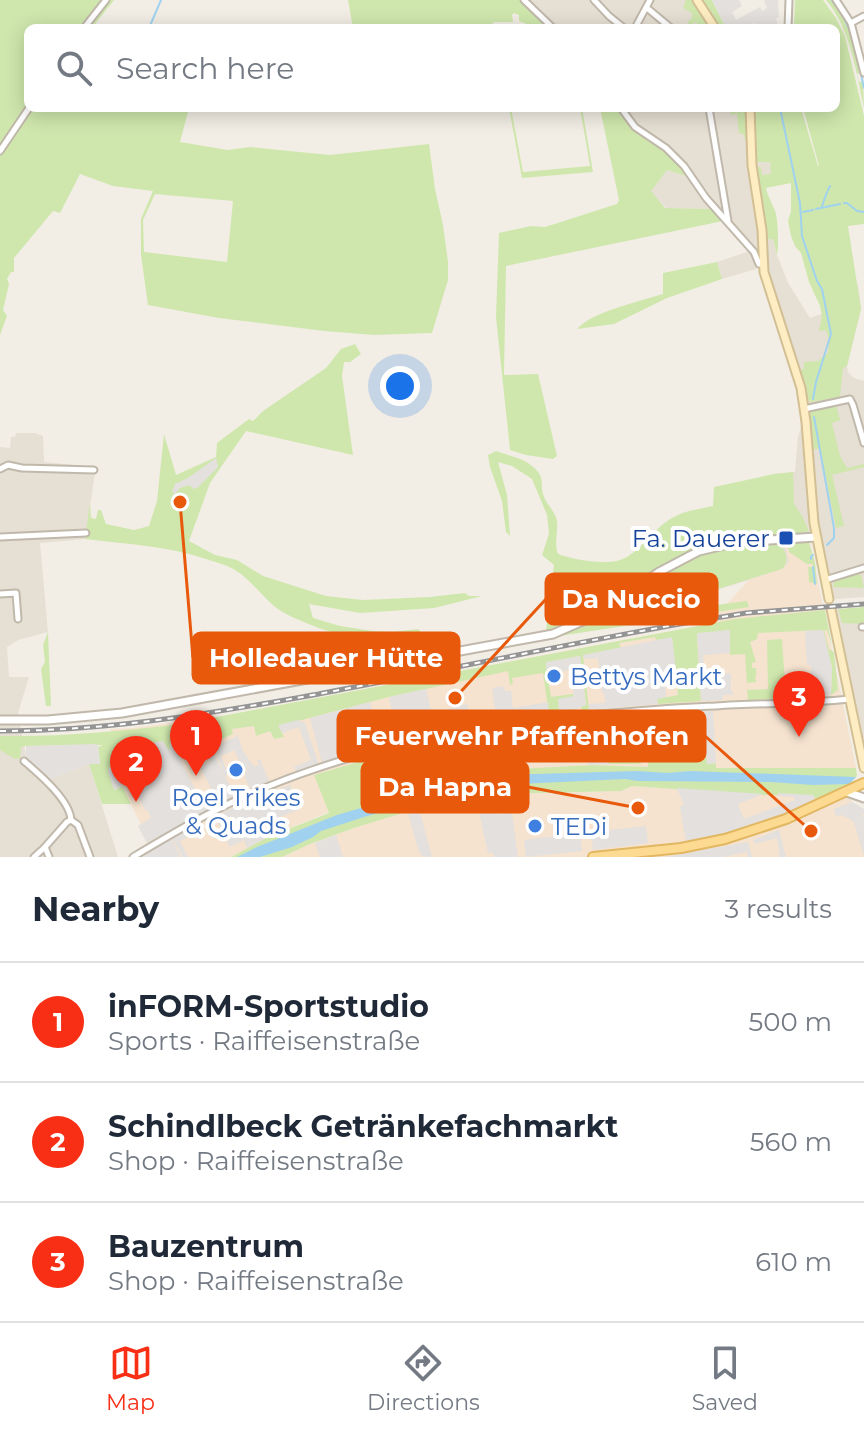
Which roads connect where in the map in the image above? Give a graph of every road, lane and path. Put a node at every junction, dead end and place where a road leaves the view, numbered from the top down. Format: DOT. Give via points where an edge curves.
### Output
graph roads {
  1 [pos="106,0"];
  2 [pos="524,0"];
  3 [pos="594,0"];
  4 [pos="650,0"];
  5 [pos="697,0"];
  6 [pos="789,0"];
  7 [pos="836,0"];
  8 [pos="647,8"];
  9 [pos="864,16"];
  10 [pos="851,23"];
  11 [pos="87,24"];
  12 [pos="549,24"];
  13 [pos="619,24"];
  14 [pos="637,24"];
  15 [pos="666,24"];
  16 [pos="712,24"];
  17 [pos="788,24"];
  18 [pos="864,73"];
  19 [pos="26,112"];
  20 [pos="624,112"];
  21 [pos="710,112"];
  22 [pos="750,112"];
  23 [pos="0,151"];
  24 [pos="728,222"];
  25 [pos="763,263"];
  26 [pos="804,409"];
  27 [pos="864,443"];
  28 [pos="0,469"];
  29 [pos="94,470"];
  30 [pos="86,533"];
  31 [pos="0,537"];
  32 [pos="816,537"];
  33 [pos="864,568"];
  34 [pos="825,580"];
  35 [pos="0,594"];
  36 [pos="829,599"];
  37 [pos="831,609"];
  38 [pos="18,619"];
  39 [pos="849,699"];
  40 [pos="0,720"];
  41 [pos="862,757"];
  42 [pos="24,761"];
  43 [pos="864,768"];
  44 [pos="862,784"];
  45 [pos="847,792"];
  46 [pos="864,798"];
  47 [pos="71,820"];
  48 [pos="45,847"];
  49 [pos="34,857"];
  50 [pos="49,857"];
  51 [pos="90,857"];
  52 [pos="133,857"];
  53 [pos="593,857"];
  1 -- 11 [label="street"];
  2 -- 12 [label="street"];
  3 -- 13 [label="street"];
  4 -- 8 [label="street"];
  5 -- 16 [label="main road"];
  6 -- 17 [label="street"];
  7 -- 10 [label="street"];
  8 -- 14 [label="street"];
  8 -- 15 [label="street"];
  9 -- 10 [label="street"];
  10 -- 18 [label="street"];
  19 -- 23 [label="street"];
  20 -- 24 [label="street" via="635,127 679,160"];
  21 -- 24 [label="street"];
  22 -- 25 [label="main road"];
  24 -- 25 [label="street"];
  25 -- 26 [label="main road"];
  26 -- 27 [label="street" via="850,399"];
  26 -- 32 [label="main road"];
  28 -- 29 [label="street" via="8,465"];
  30 -- 31 [label="street"];
  32 -- 34 [label="main road"];
  32 -- 40 [label="street" via="737,542 699,551 601,613 553,634 122,713"];
  33 -- 34 [label="street"];
  34 -- 36 [label="main road"];
  35 -- 38 [label="street" via="16,593"];
  37 -- 39 [label="main road"];
  39 -- 41 [label="main road"];
  39 -- 52 [label="street" via="587,715 394,747 255,791"];
  41 -- 43 [label="main road"];
  42 -- 47 [label="street" via="66,803"];
  44 -- 45 [label="main road"];
  45 -- 46 [label="street"];
  45 -- 53 [label="main road" via="725,839"];
  47 -- 48 [label="street"];
  47 -- 51 [label="street"];
  48 -- 49 [label="street"];
  48 -- 50 [label="street"];
}
